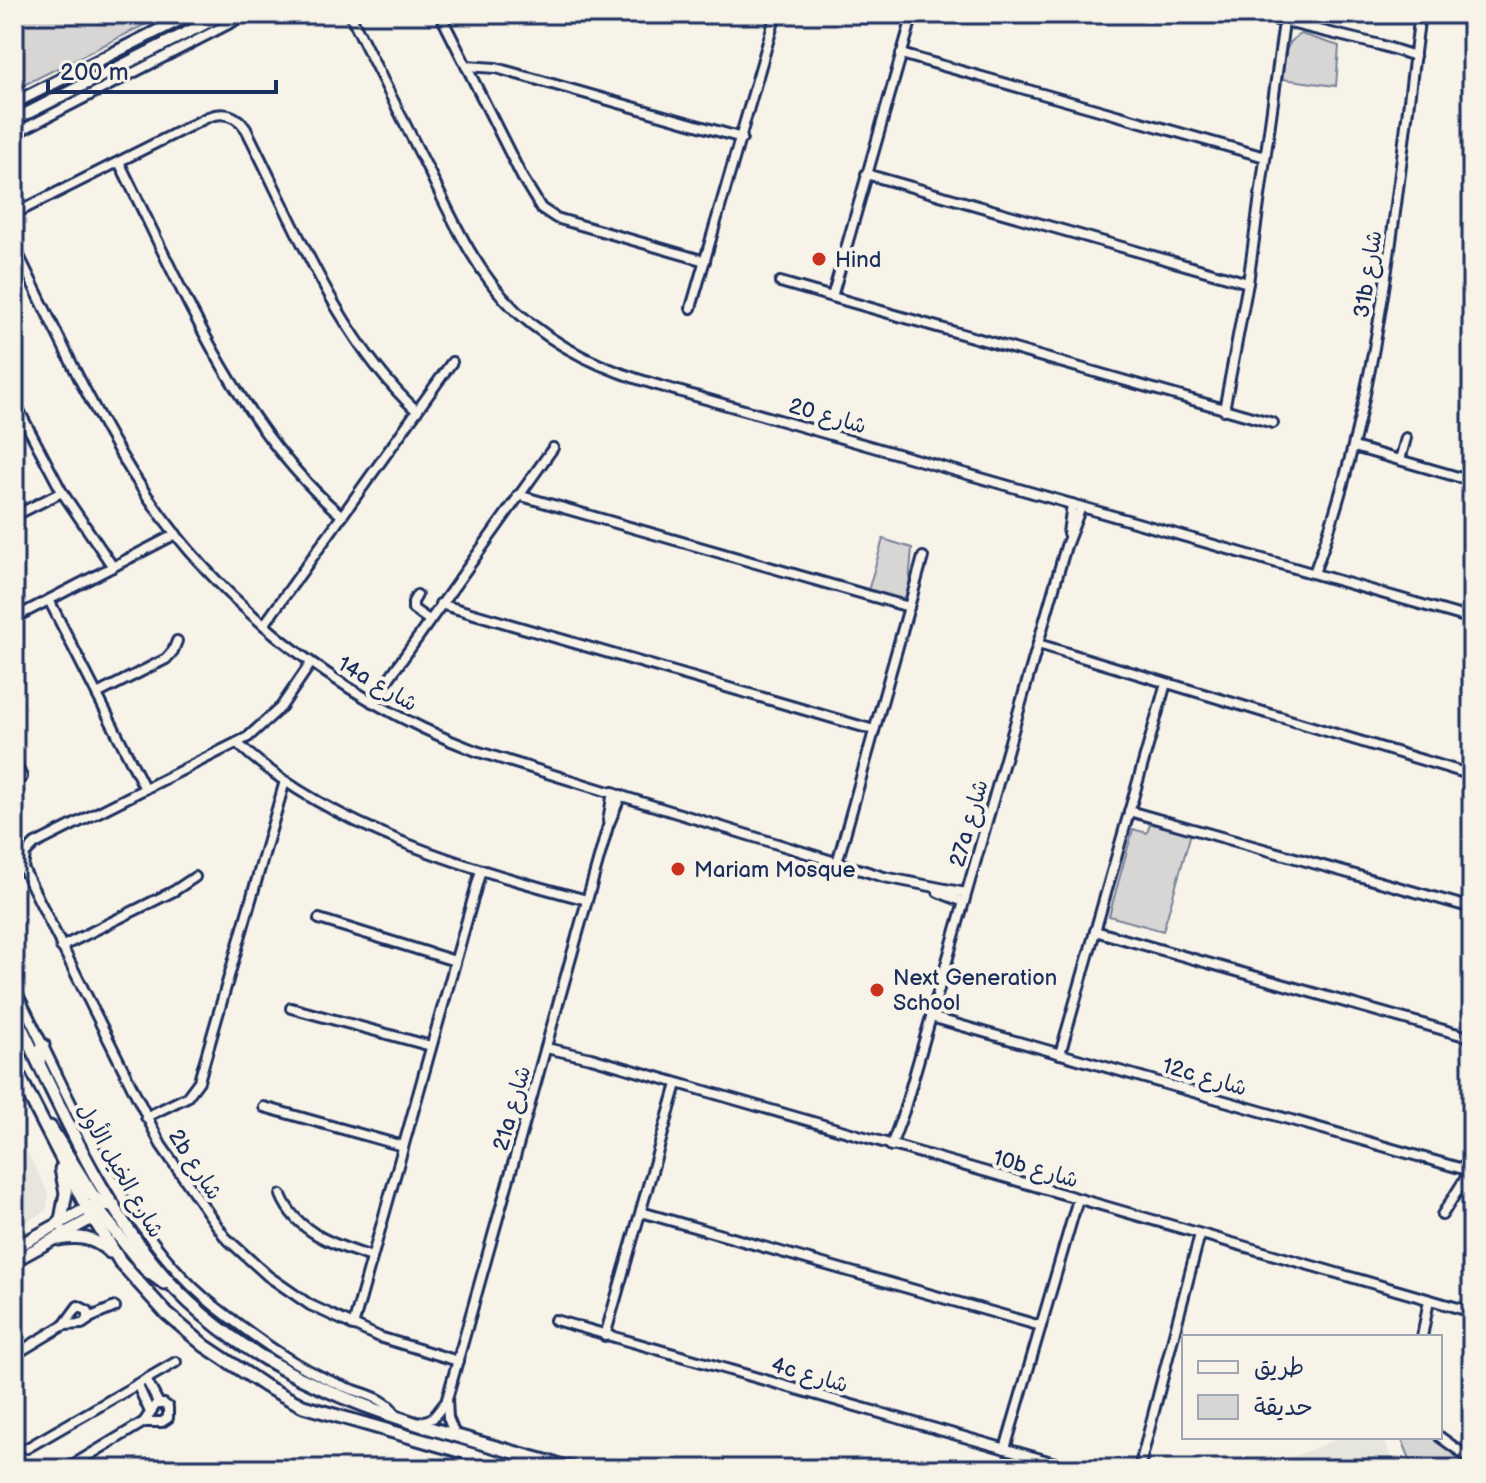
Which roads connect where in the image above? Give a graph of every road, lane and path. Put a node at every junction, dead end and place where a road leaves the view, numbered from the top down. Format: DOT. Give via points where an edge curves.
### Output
graph roads {
  1 [pos="191,14"];
  2 [pos="224,14"];
  3 [pos="248,14"];
  4 [pos="350,14"];
  5 [pos="440,14"];
  6 [pos="763,14"];
  7 [pos="913,14"];
  8 [pos="1253,14"];
  9 [pos="1420,14"];
  10 [pos="776,16"];
  11 [pos="1284,22"];
  12 [pos="1415,52"];
  13 [pos="901,54"];
  14 [pos="466,66"];
  15 [pos="14,103"];
  16 [pos="14,120"];
  17 [pos="14,134"];
  18 [pos="742,138"];
  19 [pos="1265,157"];
  20 [pos="119,162"];
  21 [pos="866,174"];
  22 [pos="14,214"];
  23 [pos="14,246"];
  24 [pos="705,261"];
  25 [pos="780,282"];
  26 [pos="1248,283"];
  27 [pos="832,297"];
  28 [pos="691,308"];
  29 [pos="452,362"];
  30 [pos="14,401"];
  31 [pos="1224,410"];
  32 [pos="417,411"];
  33 [pos="17,415"];
  34 [pos="1273,423"];
  35 [pos="1406,438"];
  36 [pos="1354,447"];
  37 [pos="553,448"];
  38 [pos="1400,460"];
  39 [pos="1472,481"];
  40 [pos="62,492"];
  41 [pos="518,495"];
  42 [pos="1076,505"];
  43 [pos="14,516"];
  44 [pos="342,516"];
  45 [pos="176,534"];
  46 [pos="923,557"];
  47 [pos="113,567"];
  48 [pos="1317,574"];
  49 [pos="417,595"];
  50 [pos="49,600"];
  51 [pos="440,604"];
  52 [pos="909,607"];
  53 [pos="14,618"];
  54 [pos="1472,619"];
  55 [pos="429,620"];
  56 [pos="264,625"];
  57 [pos="177,641"];
  58 [pos="1038,644"];
  59 [pos="311,663"];
  60 [pos="1166,683"];
  61 [pos="97,694"];
  62 [pos="372,702"];
  63 [pos="874,730"];
  64 [pos="237,743"];
  65 [pos="14,761"];
  66 [pos="1472,775"];
  67 [pos="22,777"];
  68 [pos="285,781"];
  69 [pos="145,789"];
  70 [pos="617,794"];
  71 [pos="1129,811"];
  72 [pos="837,863"];
  73 [pos="481,870"];
  74 [pos="195,877"];
  75 [pos="965,898"];
  76 [pos="587,900"];
  77 [pos="1472,908"];
  78 [pos="319,919"];
  79 [pos="1095,931"];
  80 [pos="61,947"];
  81 [pos="455,961"];
  82 [pos="14,987"];
  83 [pos="291,1008"];
  84 [pos="14,1013"];
  85 [pos="931,1017"];
  86 [pos="1472,1038"];
  87 [pos="43,1045"];
  88 [pos="547,1045"];
  89 [pos="431,1046"];
  90 [pos="1060,1054"];
  91 [pos="39,1062"];
  92 [pos="14,1066"];
  93 [pos="677,1084"];
  94 [pos="264,1107"];
  95 [pos="38,1116"];
  96 [pos="146,1117"];
  97 [pos="50,1138"];
  98 [pos="403,1146"];
  99 [pos="895,1147"];
  100 [pos="1471,1169"];
  101 [pos="281,1195"];
  102 [pos="1078,1199"];
  103 [pos="100,1207"];
  104 [pos="641,1212"];
  105 [pos="1442,1215"];
  106 [pos="60,1225"];
  107 [pos="1204,1235"];
  108 [pos="59,1239"];
  109 [pos="14,1248"];
  110 [pos="372,1257"];
  111 [pos="14,1261"];
  112 [pos="121,1263"];
  113 [pos="1433,1301"];
  114 [pos="115,1307"];
  115 [pos="1472,1312"];
  116 [pos="89,1318"];
  117 [pos="555,1320"];
  118 [pos="64,1325"];
  119 [pos="353,1326"];
  120 [pos="1041,1326"];
  121 [pos="1423,1335"];
  122 [pos="605,1336"];
  123 [pos="14,1355"];
  124 [pos="458,1361"];
  125 [pos="176,1362"];
  126 [pos="141,1382"];
  127 [pos="447,1399"];
  128 [pos="159,1404"];
  129 [pos="150,1413"];
  130 [pos="396,1417"];
  131 [pos="144,1422"];
  132 [pos="416,1424"];
  133 [pos="455,1435"];
  134 [pos="1442,1438"];
  135 [pos="27,1448"];
  136 [pos="1005,1449"];
  137 [pos="1472,1460"];
  138 [pos="14,1461"];
  139 [pos="1055,1463"];
  140 [pos="19,1469"];
  141 [pos="66,1469"];
  142 [pos="522,1469"];
  143 [pos="543,1469"];
  144 [pos="557,1469"];
  145 [pos="574,1469"];
  146 [pos="1139,1469"];
  1 -- 15 [label="street"];
  2 -- 16 [label="street"];
  3 -- 17 [label="street"];
  4 -- 42 [label="street, شارع 20" via="469,250 515,309 550,338 616,373"];
  5 -- 14 [label="street"];
  6 -- 10 [label="street"];
  7 -- 13 [label="street"];
  8 -- 11 [label="street"];
  9 -- 12 [label="street, 31b شارع"];
  10 -- 18 [label="street"];
  11 -- 12 [label="street"];
  11 -- 19 [label="street"];
  12 -- 36 [label="street, 31b شارع" via="1387,267"];
  13 -- 19 [label="street"];
  13 -- 21 [label="street"];
  14 -- 18 [label="street" via="496,68"];
  14 -- 24 [label="street" via="545,212"];
  18 -- 24 [label="street"];
  19 -- 26 [label="street"];
  20 -- 22 [label="street"];
  20 -- 32 [label="street" via="208,117 232,116 246,129 359,345"];
  20 -- 44 [label="street" via="244,402 293,469"];
  21 -- 26 [label="street"];
  21 -- 27 [label="street"];
  23 -- 45 [label="street, 14a شارع" via="118,450"];
  24 -- 28 [label="street"];
  25 -- 27 [label="street"];
  26 -- 31 [label="street"];
  27 -- 31 [label="street"];
  29 -- 32 [label="street"];
  30 -- 33 [label="street"];
  31 -- 34 [label="street"];
  32 -- 44 [label="street"];
  33 -- 40 [label="street"];
  35 -- 38 [label="street"];
  36 -- 38 [label="street"];
  36 -- 48 [label="street, 31b شارع"];
  37 -- 41 [label="street"];
  38 -- 39 [label="street"];
  40 -- 43 [label="street"];
  40 -- 47 [label="street"];
  41 -- 51 [label="street"];
  41 -- 52 [label="street"];
  42 -- 48 [label="street, شارع 20"];
  42 -- 58 [label="street, 27a شارع"];
  44 -- 56 [label="street"];
  45 -- 47 [label="street"];
  45 -- 56 [label="street, 14a شارع"];
  46 -- 52 [label="street"];
  47 -- 50 [label="street"];
  48 -- 54 [label="street, شارع 20"];
  49 -- 55 [label="street" via="413,609"];
  50 -- 53 [label="street"];
  50 -- 61 [label="street"];
  51 -- 55 [label="street"];
  51 -- 63 [label="street"];
  52 -- 63 [label="street"];
  55 -- 62 [label="street"];
  56 -- 59 [label="street, 14a شارع"];
  57 -- 61 [label="street" via="166,659"];
  58 -- 60 [label="street"];
  58 -- 75 [label="street, 27a شارع"];
  59 -- 62 [label="street, 14a شارع"];
  59 -- 64 [label="street" via="274,716"];
  60 -- 66 [label="street"];
  60 -- 71 [label="street"];
  61 -- 69 [label="street"];
  62 -- 70 [label="street, 14a شارع" via="476,751"];
  63 -- 72 [label="street"];
  64 -- 68 [label="street"];
  64 -- 69 [label="street"];
  65 -- 67 [label="street"];
  68 -- 73 [label="street" via="393,838"];
  68 -- 96 [label="street" via="199,1081 187,1097"];
  69 -- 80 [label="street, 2b شارع" via="35,844 25,854 23,868"];
  70 -- 72 [label="street, 14a شارع"];
  70 -- 76 [label="street, 21a شارع"];
  71 -- 77 [label="street"];
  71 -- 79 [label="street"];
  72 -- 75 [label="street, 14a شارع"];
  73 -- 76 [label="street"];
  73 -- 81 [label="street"];
  74 -- 80 [label="street"];
  75 -- 85 [label="street, 27a شارع"];
  76 -- 88 [label="street, 21a شارع"];
  78 -- 81 [label="street"];
  79 -- 86 [label="street"];
  79 -- 90 [label="street"];
  80 -- 96 [label="street, 2b شارع"];
  81 -- 89 [label="street"];
  82 -- 87 [label="street"];
  83 -- 89 [label="street"];
  84 -- 91 [label="main road, شارع الخيل الأول"];
  85 -- 90 [label="street, 12c شارع"];
  85 -- 99 [label="street, 27a شارع"];
  87 -- 91 [label="main road"];
  87 -- 130 [label="street" via="113,1180 184,1278 280,1354 388,1404"];
  88 -- 93 [label="street, 10b شارع"];
  88 -- 124 [label="street, 21a شارع"];
  89 -- 98 [label="street"];
  90 -- 100 [label="street, 12c شارع"];
  91 -- 103 [label="main road, شارع الخيل الأول"];
  92 -- 95 [label="main road, شارع الخيل الأول"];
  93 -- 99 [label="street, 10b شارع"];
  93 -- 104 [label="street"];
  94 -- 98 [label="street"];
  95 -- 97 [label="main road, شارع الخيل الأول"];
  95 -- 103 [label="main road" via="58,1137"];
  96 -- 119 [label="street, 2b شارع" via="200,1205 234,1247 282,1287"];
  97 -- 103 [label="main road, شارع الخيل الأول"];
  97 -- 106 [label="main road" via="66,1187"];
  98 -- 110 [label="street"];
  99 -- 102 [label="street, 10b شارع"];
  100 -- 105 [label="street"];
  101 -- 110 [label="street" via="317,1236"];
  102 -- 107 [label="street, 10b شارع"];
  102 -- 120 [label="street"];
  103 -- 106 [label="street"];
  103 -- 108 [label="street"];
  103 -- 112 [label="main road, شارع الخيل الأول"];
  103 -- 130 [label="main road, شارع الخيل الأول" via="140,1245 171,1286 218,1328 270,1364 340,1398"];
  104 -- 120 [label="street"];
  104 -- 122 [label="street"];
  106 -- 109 [label="street"];
  107 -- 113 [label="street, 10b شارع"];
  107 -- 146 [label="street"];
  108 -- 111 [label="street"];
  108 -- 112 [label="main road" via="91,1240"];
  110 -- 119 [label="street"];
  112 -- 142 [label="main road, شارع الخيل الأول" via="186,1330 276,1393 329,1415"];
  113 -- 115 [label="street, 10b شارع"];
  113 -- 121 [label="street"];
  114 -- 116 [label="street"];
  116 -- 118 [label="street"];
  116 -- 118 [label="street" via="87,1309 78,1306"];
  117 -- 122 [label="street, 4c شارع"];
  118 -- 123 [label="street"];
  119 -- 124 [label="street, 2b شارع"];
  120 -- 136 [label="street"];
  122 -- 136 [label="street, 4c شارع"];
  124 -- 127 [label="street, 21a شارع"];
  125 -- 126 [label="street"];
  126 -- 128 [label="street"];
  126 -- 129 [label="street"];
  126 -- 135 [label="street"];
  127 -- 132 [label="street" via="433,1418"];
  127 -- 133 [label="street, 21a شارع"];
  128 -- 129 [label="street"];
  128 -- 131 [label="street" via="169,1410 166,1420"];
  129 -- 131 [label="street"];
  130 -- 132 [label="main road, شارع الخيل الأول"];
  131 -- 141 [label="street"];
  132 -- 133 [label="main road, شارع الخيل الأول"];
  133 -- 145 [label="main road, شارع الخيل الأول"];
  134 -- 137 [label="street"];
  136 -- 139 [label="street, 4c شارع"];
  138 -- 140 [label="street"];
  143 -- 144 [label="main road"];
}
